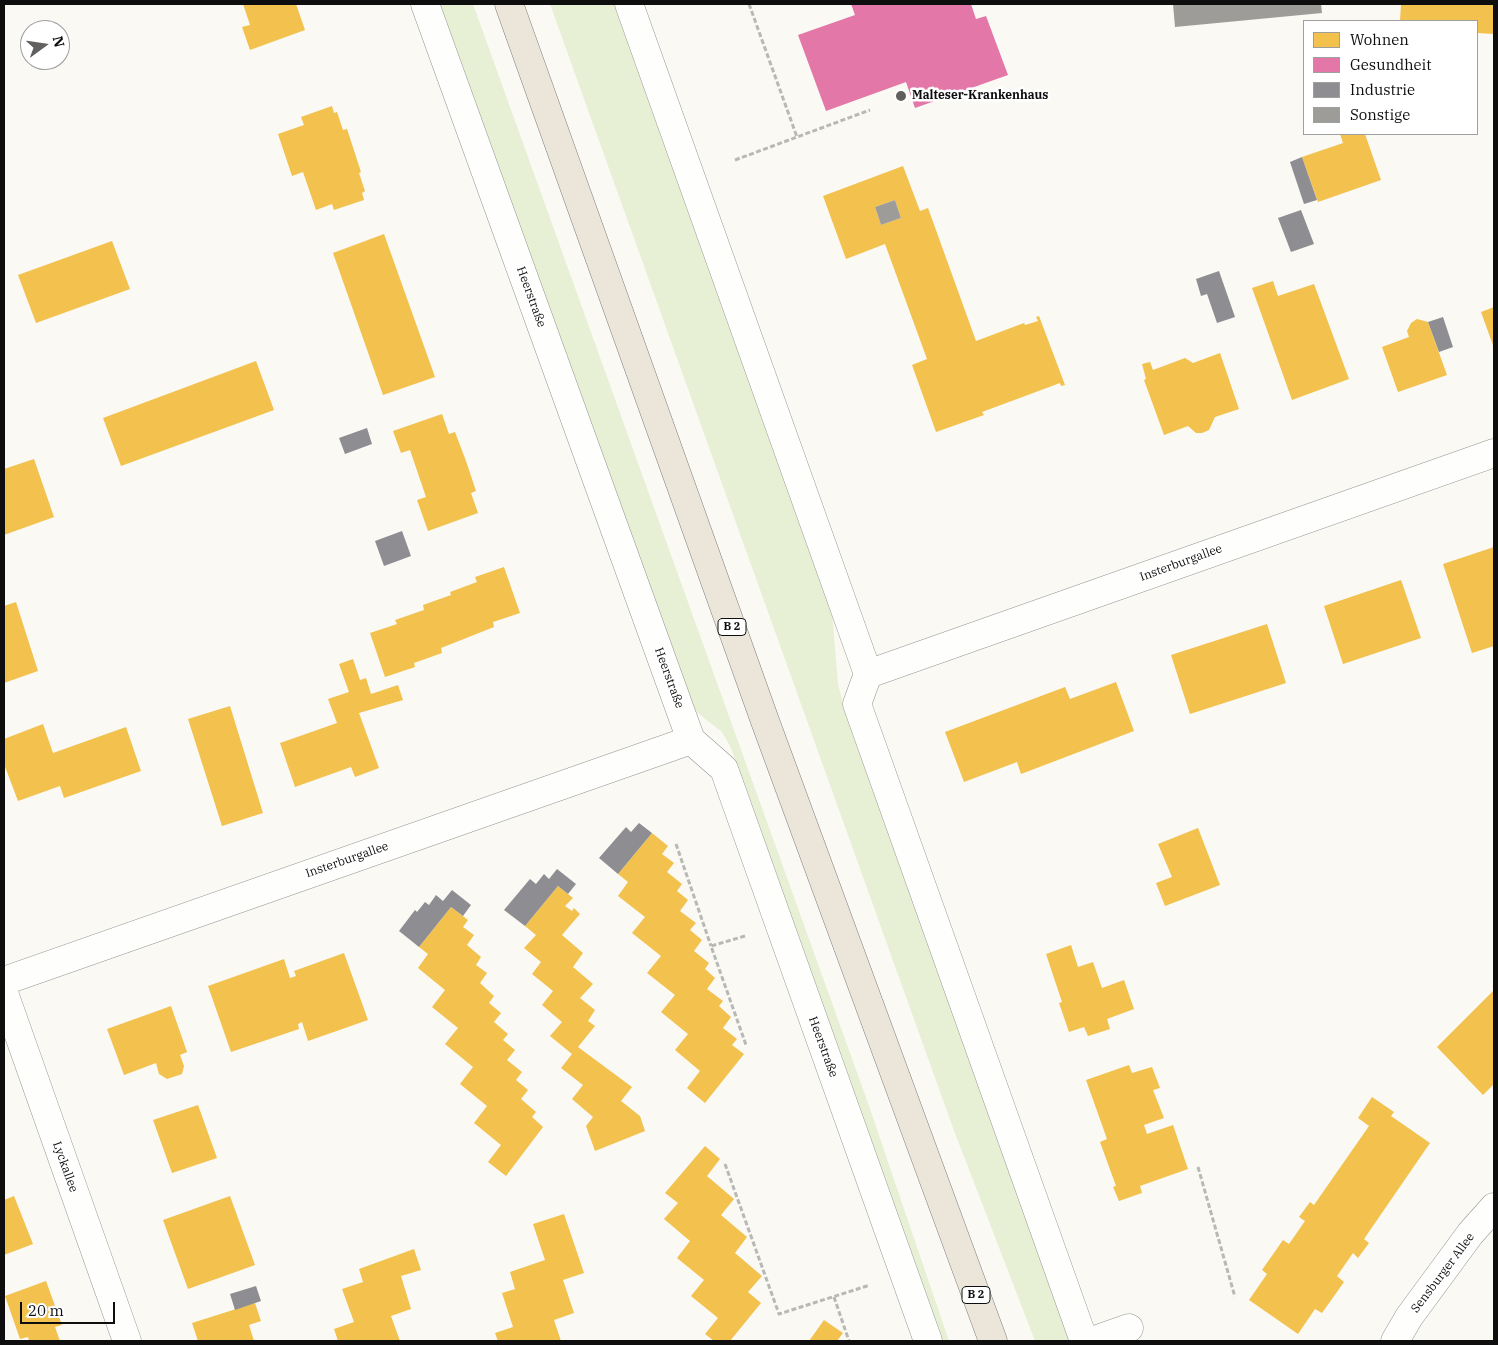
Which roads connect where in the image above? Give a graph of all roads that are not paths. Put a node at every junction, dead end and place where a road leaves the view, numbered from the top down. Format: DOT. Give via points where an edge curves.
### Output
graph roads {
  1 [pos="425,4"];
  2 [pos="509,4"];
  3 [pos="629,4"];
  4 [pos="1494,453"];
  5 [pos="868,674"];
  6 [pos="691,740"];
  7 [pos="4,981"];
  8 [pos="4,993"];
  9 [pos="1494,1207"];
  10 [pos="1129,1328"];
  11 [pos="127,1341"];
  12 [pos="928,1341"];
  13 [pos="993,1341"];
  14 [pos="1084,1341"];
  15 [pos="1092,1341"];
  16 [pos="1395,1341"];
  1 -- 6 [label="street, Heerstraße"];
  2 -- 13 [label="main road, B 2" via="762,712"];
  3 -- 5 [label="street"];
  4 -- 5 [label="street, Insterburgallee"];
  5 -- 14 [label="street" via="857,704"];
  6 -- 7 [label="street, Insterburgallee"];
  6 -- 12 [label="street, Heerstraße" via="724,769"];
  8 -- 11 [label="street, Lyckallee"];
  9 -- 16 [label="street, Sensburger Allee" via="1470,1234"];
  10 -- 15 [label="street"];
}
